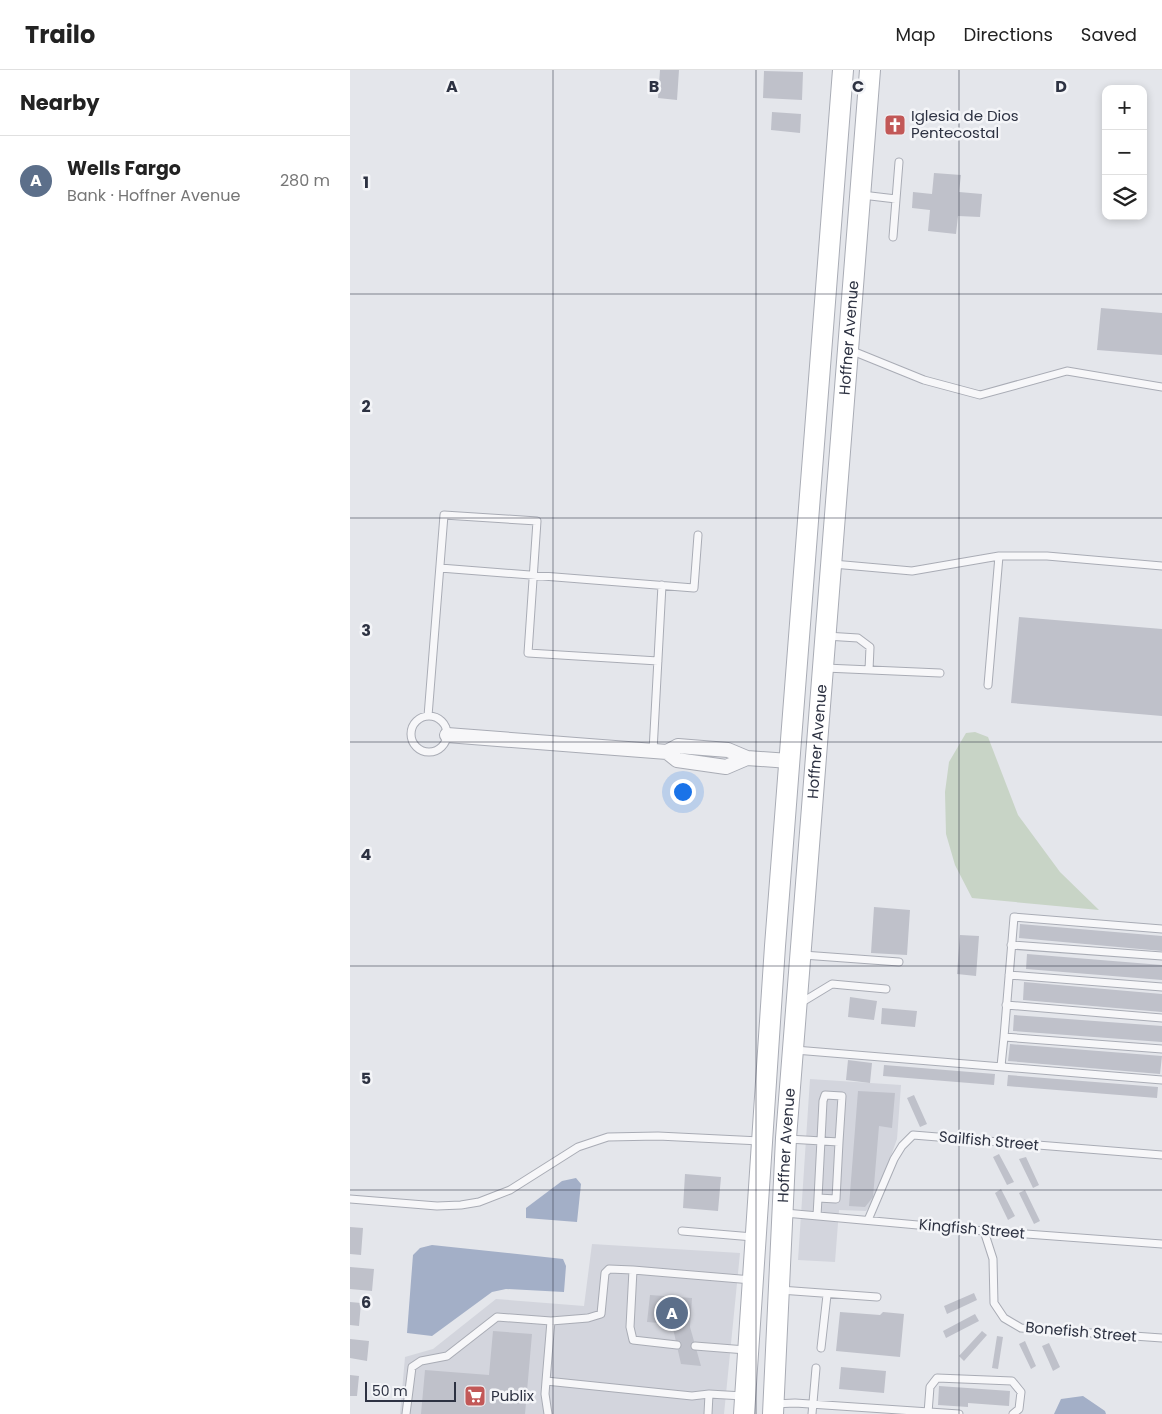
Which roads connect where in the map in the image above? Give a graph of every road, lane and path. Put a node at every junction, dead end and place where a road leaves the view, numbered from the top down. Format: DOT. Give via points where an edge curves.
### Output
graph roads {
  1 [pos="843,70"];
  2 [pos="870,70"];
  3 [pos="899,162"];
  4 [pos="859,195"];
  5 [pos="896,199"];
  6 [pos="893,237"];
  7 [pos="847,349"];
  8 [pos="820,354"];
  9 [pos="1162,386"];
  10 [pos="698,534"];
  11 [pos="805,553"];
  12 [pos="999,556"];
  13 [pos="830,564"];
  14 [pos="1162,566"];
  15 [pos="440,568"];
  16 [pos="533,576"];
  17 [pos="662,586"];
  18 [pos="825,636"];
  19 [pos="658,661"];
  20 [pos="822,668"];
  21 [pos="869,670"];
  22 [pos="940,673"];
  23 [pos="988,686"];
  24 [pos="428,716"];
  25 [pos="447,735"];
  26 [pos="660,751"];
  27 [pos="789,761"];
  28 [pos="1162,929"];
  29 [pos="1011,945"];
  30 [pos="800,955"];
  31 [pos="1162,956"];
  32 [pos="899,962"];
  33 [pos="1009,975"];
  34 [pos="772,987"];
  35 [pos="1162,987"];
  36 [pos="886,989"];
  37 [pos="1006,1005"];
  38 [pos="797,1006"];
  39 [pos="1162,1018"];
  40 [pos="1004,1036"];
  41 [pos="793,1049"];
  42 [pos="1162,1049"];
  43 [pos="1001,1066"];
  44 [pos="1162,1080"];
  45 [pos="786,1138"];
  46 [pos="763,1141"];
  47 [pos="820,1141"];
  48 [pos="839,1142"];
  49 [pos="1162,1155"];
  50 [pos="818,1198"];
  51 [pos="350,1199"];
  52 [pos="782,1212"];
  53 [pos="817,1216"];
  54 [pos="868,1220"];
  55 [pos="682,1231"];
  56 [pos="984,1231"];
  57 [pos="756,1238"];
  58 [pos="1162,1244"];
  59 [pos="633,1270"];
  60 [pos="752,1280"];
  61 [pos="778,1290"];
  62 [pos="827,1295"];
  63 [pos="877,1297"];
  64 [pos="551,1320"];
  65 [pos="1162,1338"];
  66 [pos="677,1345"];
  67 [pos="694,1346"];
  68 [pos="822,1348"];
  69 [pos="749,1351"];
  70 [pos="816,1368"];
  71 [pos="546,1381"];
  72 [pos="709,1394"];
  73 [pos="745,1405"];
  74 [pos="813,1405"];
  75 [pos="773,1409"];
  76 [pos="886,1412"];
  77 [pos="1017,1412"];
  78 [pos="918,1413"];
  79 [pos="928,1413"];
  80 [pos="406,1414"];
  81 [pos="548,1414"];
  82 [pos="708,1414"];
  83 [pos="812,1414"];
  84 [pos="959,1414"];
  1 -- 8 [label="main road, Hoffner Avenue"];
  2 -- 4 [label="main road, Hoffner Avenue"];
  3 -- 5 [label="lane"];
  4 -- 5 [label="lane"];
  4 -- 7 [label="main road, Hoffner Avenue"];
  5 -- 6 [label="lane"];
  7 -- 9 [label="lane" via="924,380 980,395 1067,372"];
  7 -- 13 [label="main road, Hoffner Avenue"];
  8 -- 11 [label="main road, Hoffner Avenue"];
  8 -- 13 [label="main road" via="829,379 817,531 818,546"];
  10 -- 17 [label="lane" via="694,588"];
  11 -- 20 [label="main road" via="811,589 809,656"];
  11 -- 27 [label="main road, Hoffner Avenue"];
  12 -- 13 [label="lane" via="912,571"];
  12 -- 14 [label="lane" via="1047,556"];
  12 -- 23 [label="lane"];
  13 -- 18 [label="main road, Hoffner Avenue"];
  15 -- 16 [label="lane"];
  15 -- 16 [label="lane" via="444,515 537,521"];
  15 -- 24 [label="lane"];
  16 -- 17 [label="lane"];
  16 -- 19 [label="lane" via="528,653"];
  17 -- 19 [label="lane"];
  18 -- 20 [label="main road, Hoffner Avenue"];
  18 -- 21 [label="lane" via="858,638 870,647"];
  19 -- 26 [label="lane"];
  20 -- 21 [label="lane"];
  20 -- 30 [label="main road, Hoffner Avenue"];
  21 -- 22 [label="lane"];
  24 -- 25 [label="lane" via="444,724"];
  24 -- 25 [label="lane" via="413,725 410,737 416,748 426,753 438,750"];
  25 -- 26 [label="street"];
  26 -- 27 [label="street" via="678,746 728,750 747,758"];
  27 -- 34 [label="main road, Hoffner Avenue"];
  28 -- 29 [label="lane" via="1014,917"];
  29 -- 31 [label="lane"];
  29 -- 33 [label="lane"];
  30 -- 32 [label="lane"];
  30 -- 38 [label="main road, Hoffner Avenue"];
  33 -- 35 [label="lane"];
  33 -- 37 [label="lane"];
  34 -- 45 [label="main road" via="779,1013 772,1120"];
  34 -- 46 [label="main road, Hoffner Avenue"];
  36 -- 38 [label="lane" via="832,984"];
  37 -- 39 [label="lane"];
  37 -- 40 [label="lane"];
  38 -- 41 [label="main road, Hoffner Avenue"];
  40 -- 42 [label="lane"];
  40 -- 43 [label="lane"];
  41 -- 43 [label="lane"];
  41 -- 45 [label="main road, Hoffner Avenue"];
  43 -- 44 [label="lane"];
  45 -- 47 [label="lane"];
  45 -- 52 [label="main road, Hoffner Avenue"];
  46 -- 51 [label="lane" via="608,1137 578,1147 510,1190 479,1202 437,1206"];
  46 -- 52 [label="main road" via="772,1148 778,1166 776,1196"];
  46 -- 57 [label="main road, Hoffner Avenue"];
  47 -- 48 [label="lane"];
  47 -- 48 [label="lane" via="825,1096 842,1096"];
  47 -- 50 [label="lane"];
  48 -- 50 [label="lane" via="836,1199"];
  49 -- 54 [label="lane, Sailfish Street" via="913,1135 894,1160"];
  50 -- 53 [label="lane"];
  52 -- 53 [label="lane, Kingfish Street"];
  52 -- 61 [label="main road, Hoffner Avenue"];
  53 -- 54 [label="lane, Kingfish Street"];
  54 -- 56 [label="lane, Kingfish Street"];
  55 -- 57 [label="lane"];
  56 -- 58 [label="lane, Kingfish Street"];
  56 -- 65 [label="lane, Bonefish Street" via="993,1258 994,1303 1004,1318 1021,1328"];
  57 -- 60 [label="main road, Hoffner Avenue"];
  59 -- 60 [label="lane"];
  59 -- 64 [label="lane" via="609,1268 604,1273 601,1314"];
  59 -- 66 [label="lane" via="630,1327 634,1340"];
  60 -- 69 [label="main road, Hoffner Avenue"];
  61 -- 62 [label="lane"];
  61 -- 75 [label="main road, Hoffner Avenue"];
  62 -- 63 [label="lane"];
  62 -- 68 [label="lane"];
  64 -- 71 [label="lane"];
  64 -- 80 [label="lane" via="497,1317 447,1356 421,1361 412,1367"];
  67 -- 69 [label="lane"];
  69 -- 73 [label="main road, Hoffner Avenue"];
  70 -- 74 [label="lane"];
  71 -- 72 [label="lane" via="692,1396"];
  71 -- 81 [label="lane"];
  72 -- 73 [label="lane"];
  72 -- 82 [label="lane"];
  74 -- 75 [label="lane"];
  74 -- 76 [label="lane"];
  74 -- 83 [label="lane"];
  76 -- 78 [label="lane"];
  77 -- 79 [label="lane" via="1021,1392 1012,1381 937,1378 930,1387"];
  78 -- 79 [label="lane"];
  79 -- 84 [label="lane"];
}
